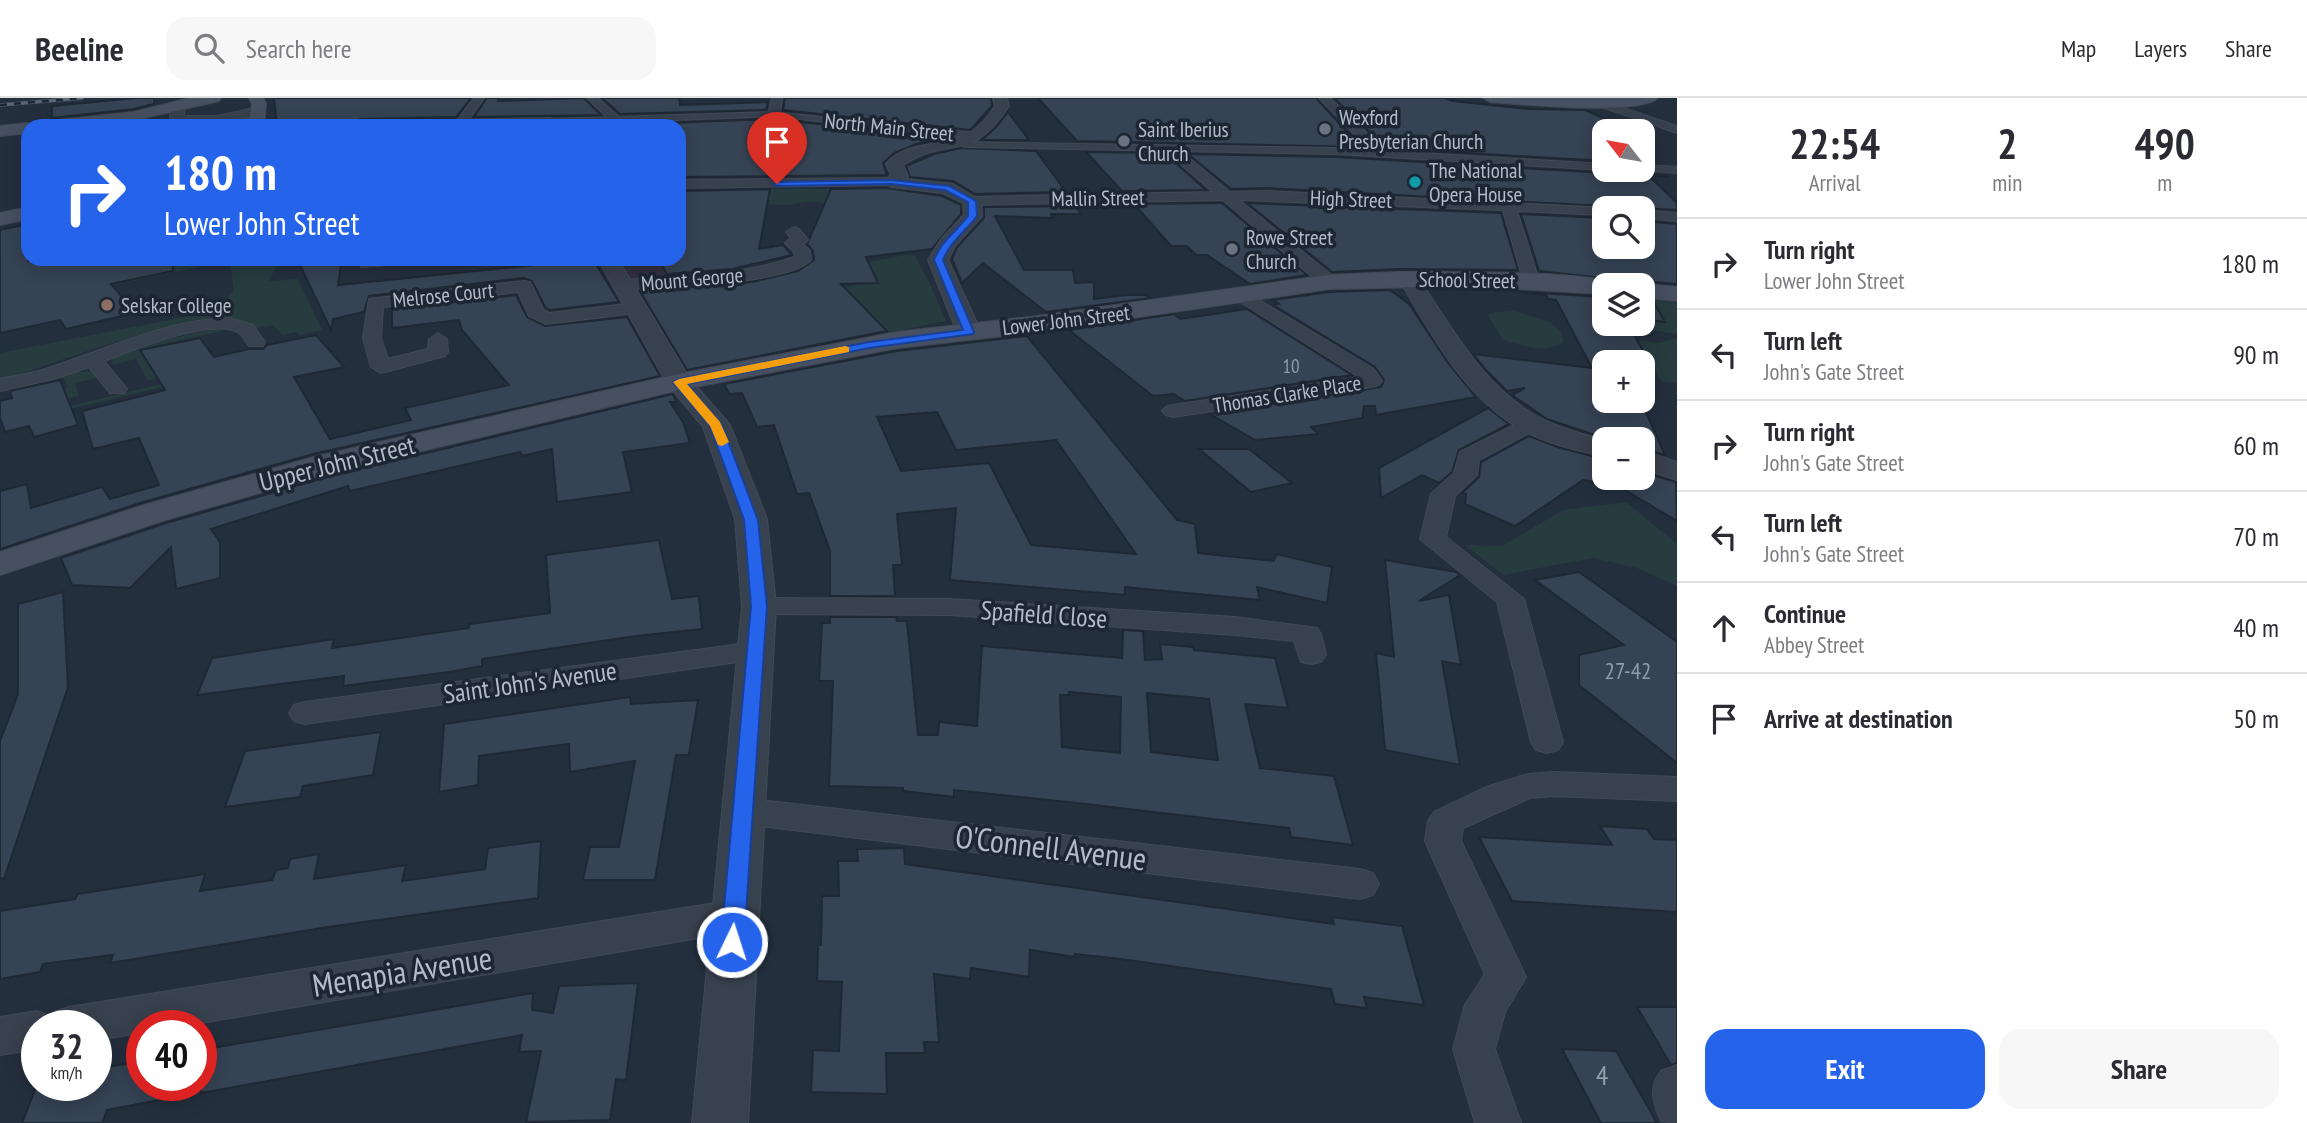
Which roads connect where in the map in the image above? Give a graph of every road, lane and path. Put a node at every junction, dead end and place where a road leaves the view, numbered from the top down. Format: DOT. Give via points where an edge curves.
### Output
graph roads {
  1 [pos="214,98"];
  2 [pos="479,98"];
  3 [pos="592,98"];
  4 [pos="777,98"];
  5 [pos="1000,98"];
  6 [pos="1324,98"];
  7 [pos="1490,98"];
  8 [pos="1651,98"];
  9 [pos="1579,104"];
  10 [pos="1603,104"];
  11 [pos="178,106"];
  12 [pos="256,106"];
  13 [pos="774,114"];
  14 [pos="118,119"];
  15 [pos="181,119"];
  16 [pos="215,119"];
  17 [pos="464,119"];
  18 [pos="615,119"];
  19 [pos="642,119"];
  20 [pos="1612,119"];
  21 [pos="21,129"];
  22 [pos="1677,130"];
  23 [pos="0,131"];
  24 [pos="970,140"];
  25 [pos="1165,150"];
  26 [pos="1372,153"];
  27 [pos="1592,166"];
  28 [pos="1656,169"];
  29 [pos="1677,170"];
  30 [pos="891,182"];
  31 [pos="686,184"];
  32 [pos="1223,195"];
  33 [pos="972,201"];
  34 [pos="1508,206"];
  35 [pos="1592,210"];
  36 [pos="21,215"];
  37 [pos="1655,215"];
  38 [pos="1677,216"];
  39 [pos="0,219"];
  40 [pos="794,232"];
  41 [pos="518,266"];
  42 [pos="613,266"];
  43 [pos="1409,279"];
  44 [pos="1531,280"];
  45 [pos="1329,282"];
  46 [pos="625,285"];
  47 [pos="524,286"];
  48 [pos="1592,287"];
  49 [pos="1655,292"];
  50 [pos="1677,294"];
  51 [pos="1242,295"];
  52 [pos="636,308"];
  53 [pos="969,332"];
  54 [pos="438,339"];
  55 [pos="256,342"];
  56 [pos="92,358"];
  57 [pos="679,382"];
  58 [pos="0,385"];
  59 [pos="117,389"];
  60 [pos="1173,411"];
  61 [pos="1530,423"];
  62 [pos="1592,444"];
  63 [pos="1655,464"];
  64 [pos="1677,471"];
  65 [pos="0,564"];
  66 [pos="759,606"];
  67 [pos="756,651"];
  68 [pos="1311,655"];
  69 [pos="304,713"];
  70 [pos="1548,742"];
  71 [pos="1677,789"];
  72 [pos="743,811"];
  73 [pos="1360,884"];
  74 [pos="734,916"];
  75 [pos="112,1019"];
  76 [pos="21,1033"];
  77 [pos="0,1036"];
  78 [pos="1677,1086"];
  79 [pos="1677,1106"];
  80 [pos="720,1123"];
  81 [pos="1498,1123"];
  1 -- 11 [label="main road"];
  2 -- 17 [label="street"];
  3 -- 18 [label="street"];
  4 -- 13 [label="street"];
  5 -- 24 [label="street" via="1002,106 995,120"];
  6 -- 26 [label="street" via="1367,140"];
  7 -- 9 [label="main road"];
  8 -- 10 [label="main road"];
  9 -- 10 [label="main road"];
  9 -- 20 [label="street"];
  10 -- 22 [label="street"];
  11 -- 14 [label="main road"];
  11 -- 15 [label="street"];
  12 -- 16 [label="street"];
  13 -- 19 [label="street, North Main Street"];
  13 -- 24 [label="street, North Main Street"];
  21 -- 23 [label="main road"];
  24 -- 25 [label="street, North Main Street"];
  24 -- 30 [label="street" via="912,150 894,164 900,176"];
  25 -- 26 [label="street, North Main Street"];
  25 -- 32 [label="street" via="1174,152"];
  26 -- 27 [label="street, North Main Street"];
  28 -- 29 [label="street"];
  30 -- 31 [label="street"];
  30 -- 33 [label="street" via="947,188"];
  32 -- 33 [label="street, Mallin Street"];
  32 -- 34 [label="street, High Street"];
  32 -- 45 [label="street"];
  33 -- 53 [label="street" via="973,216 944,245 938,260"];
  34 -- 35 [label="street, High Street"];
  34 -- 44 [label="street"];
  36 -- 39 [label="main road"];
  37 -- 38 [label="street"];
  40 -- 46 [label="street, Mount George" via="800,240 793,243 802,251 803,260 782,269"];
  41 -- 47 [label="street, Melrose Court"];
  42 -- 46 [label="street"];
  43 -- 44 [label="main road, School Street"];
  43 -- 45 [label="main road, School Street"];
  43 -- 61 [label="street" via="1467,372 1493,398"];
  44 -- 48 [label="main road, School Street"];
  45 -- 51 [label="main road, Lower John Street"];
  46 -- 52 [label="street"];
  47 -- 52 [label="street, Melrose Court" via="535,312 546,319"];
  47 -- 54 [label="street, Melrose Court" via="375,303 372,338 381,367 438,352"];
  49 -- 50 [label="main road"];
  51 -- 53 [label="main road, Lower John Street"];
  51 -- 60 [label="street, Thomas Clarke Place" via="1367,373 1372,381"];
  52 -- 57 [label="street"];
  53 -- 57 [label="main road, Lower John Street" via="869,345"];
  55 -- 56 [label="street" via="246,329 209,325 137,340"];
  56 -- 58 [label="street"];
  56 -- 59 [label="street"];
  57 -- 65 [label="main road, Upper John Street" via="325,464 153,513"];
  57 -- 66 [label="street" via="716,425 751,520"];
  61 -- 62 [label="street"];
  61 -- 70 [label="street" via="1468,457 1465,475 1443,494 1433,539 1510,599"];
  63 -- 64 [label="street"];
  66 -- 67 [label="street"];
  66 -- 68 [label="street, Spafield Close" via="949,607 1235,626 1307,634"];
  67 -- 69 [label="street, Saint John's Avenue"];
  67 -- 72 [label="street"];
  71 -- 81 [label="street" via="1528,786 1446,821 1443,842 1506,976 1486,1005 1474,1049"];
  72 -- 73 [label="street, O'Connell Avenue"];
  72 -- 74 [label="street"];
  74 -- 75 [label="street, Menapia Avenue"];
  74 -- 80 [label="street"];
  76 -- 77 [label="street"];
  78 -- 79 [label="street"];
}
